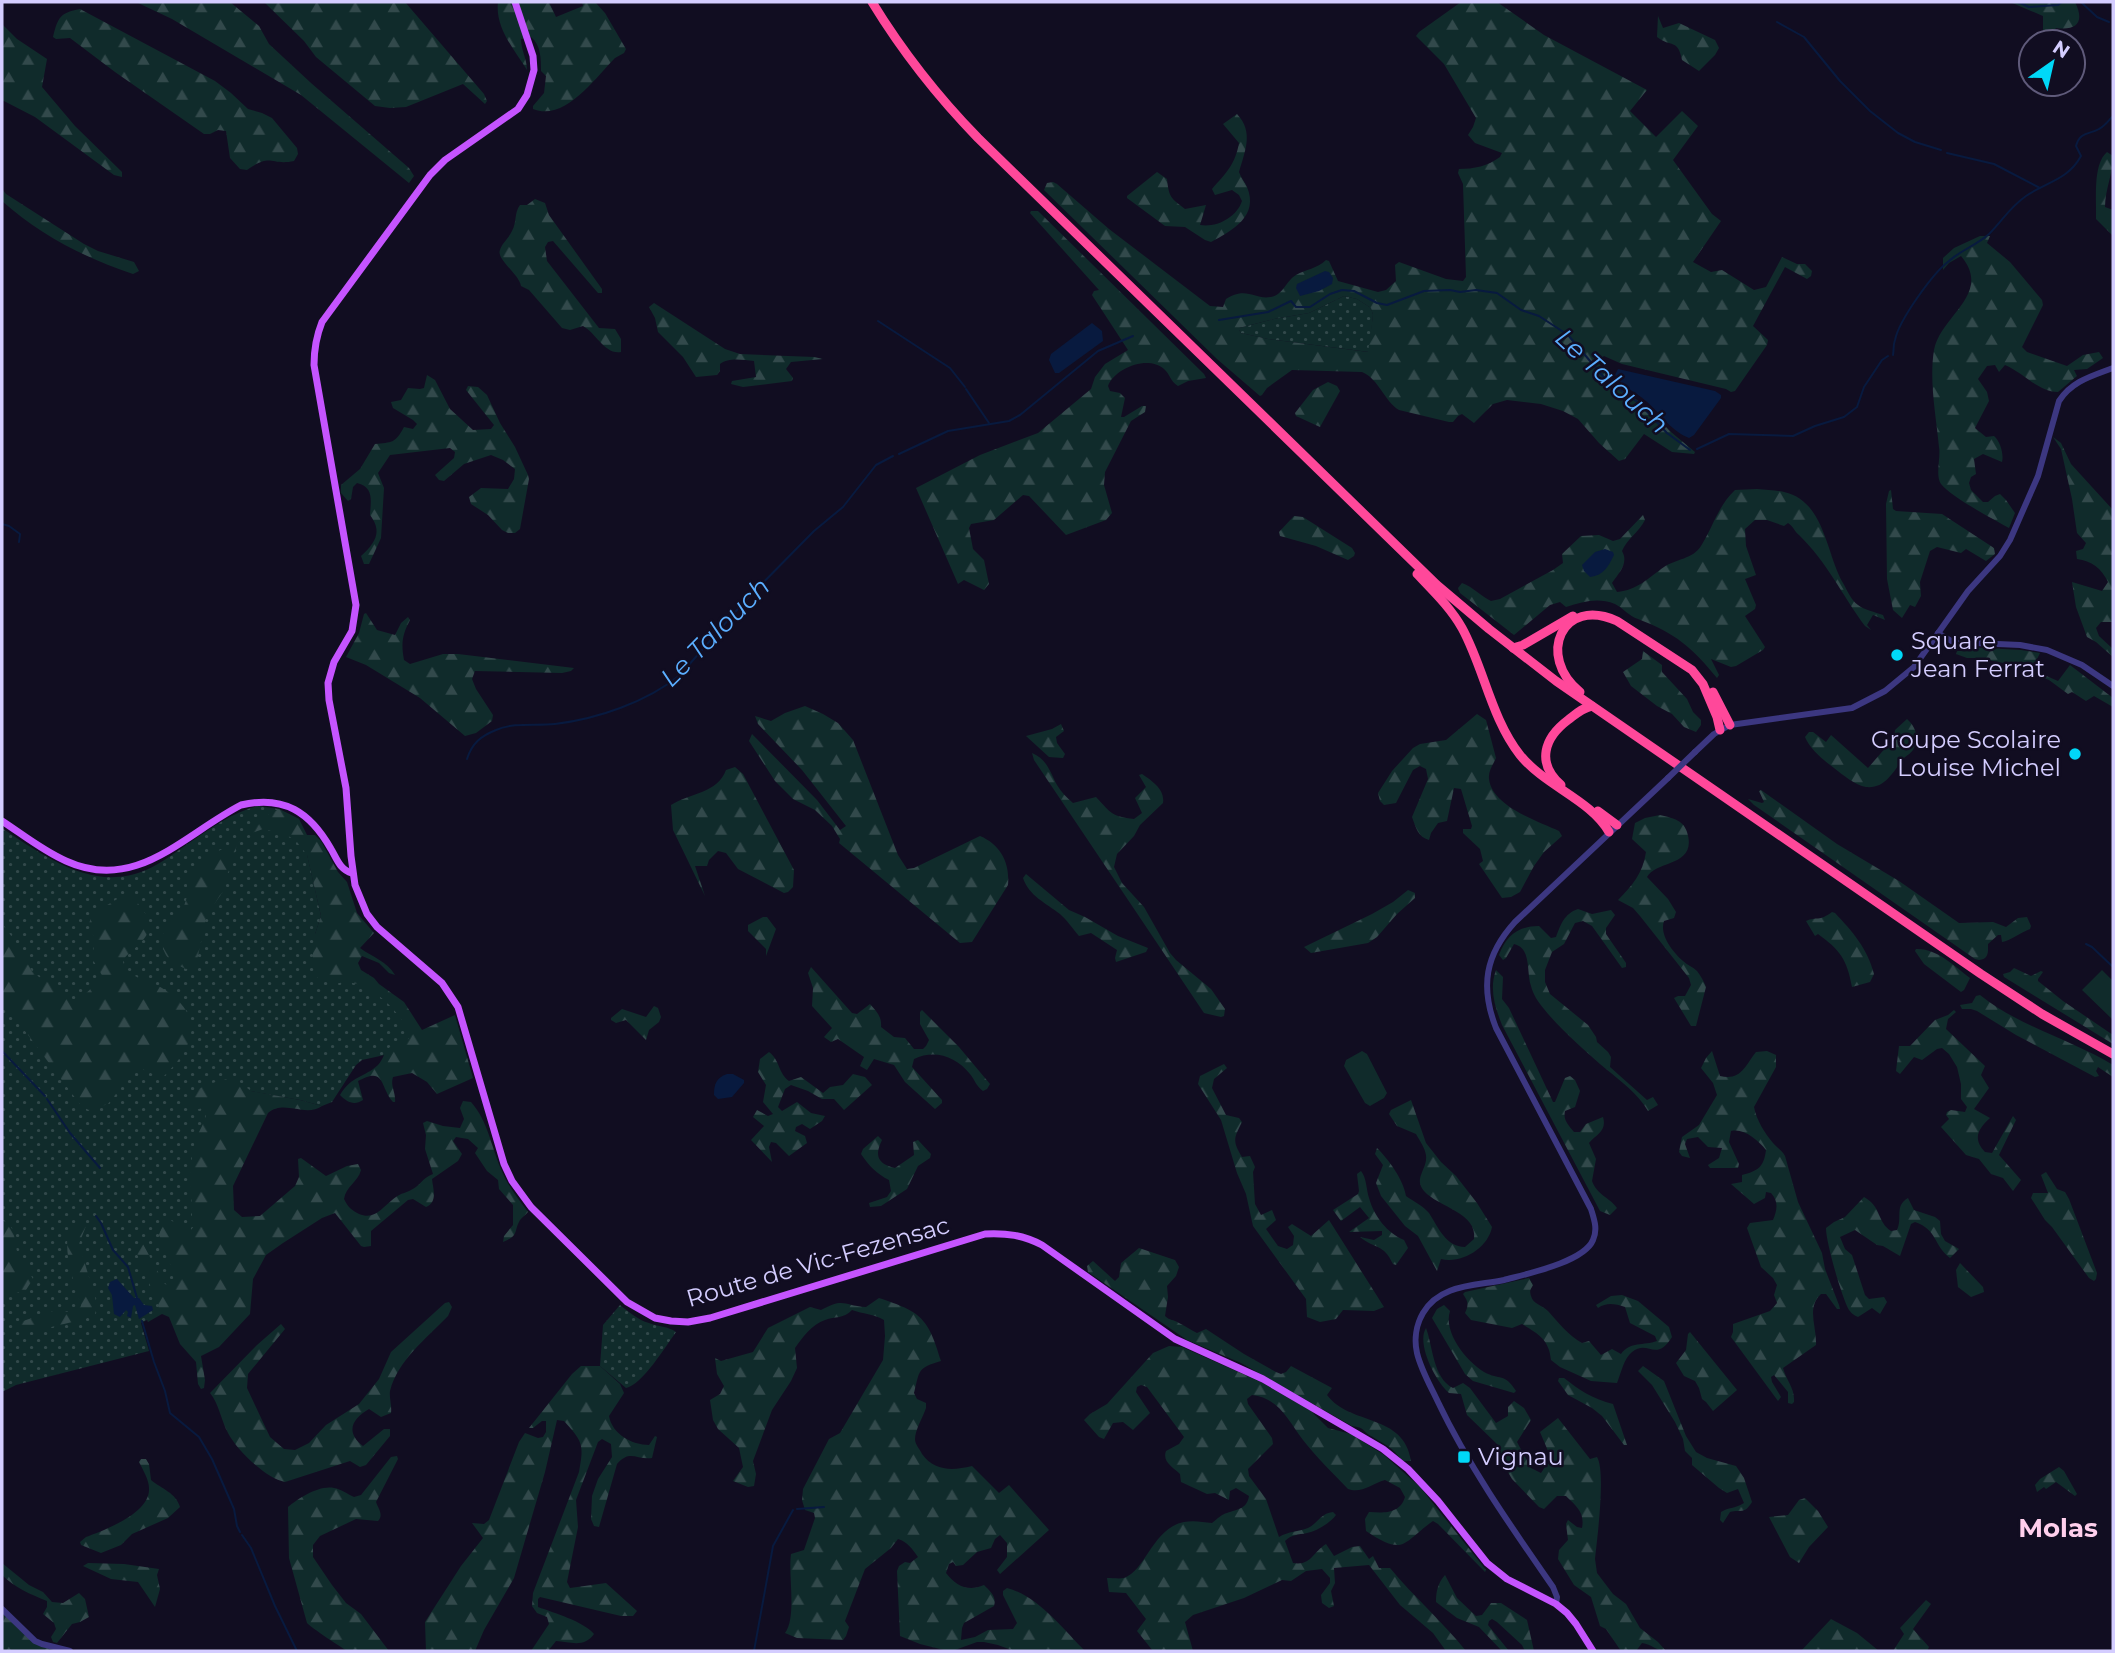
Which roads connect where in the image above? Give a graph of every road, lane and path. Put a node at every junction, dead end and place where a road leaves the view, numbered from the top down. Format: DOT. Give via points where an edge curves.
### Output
graph roads {
  1 [pos="514,2"];
  2 [pos="872,2"];
  3 [pos="2113,369"];
  4 [pos="1380,530"];
  5 [pos="1938,633"];
  6 [pos="1513,648"];
  7 [pos="2113,686"];
  8 [pos="1595,708"];
  9 [pos="1730,725"];
  10 [pos="1720,730"];
  11 [pos="2,821"];
  12 [pos="1617,824"];
  13 [pos="1609,832"];
  14 [pos="352,873"];
  15 [pos="2113,1054"];
  16 [pos="1556,1604"];
  17 [pos="2,1609"];
  18 [pos="70,1651"];
  19 [pos="1593,1651"];
  1 -- 14 [label="main road, Route de Vic-Fezensac" via="533,56 527,95 518,109 430,175 317,334 314,365 356,605 352,631 328,683 348,800"];
  2 -- 4 [label="highway" via="950,109"];
  3 -- 5 [label="street" via="2064,393 2054,411 2038,476 2006,547"];
  4 -- 6 [label="highway"];
  4 -- 13 [label="highway" via="1454,614 1503,726 1521,755 1544,778 1596,814"];
  5 -- 7 [label="street" via="1953,642 2047,650"];
  5 -- 9 [label="street" via="1904,677 1862,704"];
  6 -- 8 [label="highway"];
  6 -- 9 [label="highway" via="1581,612 1592,609 1617,614 1700,672"];
  8 -- 10 [label="highway" via="1563,673 1557,658 1565,629 1581,616 1593,614 1618,621 1692,670 1703,684"];
  8 -- 12 [label="highway" via="1583,708 1554,733 1546,764 1560,784"];
  8 -- 15 [label="highway" via="1981,974"];
  9 -- 10 [label="street"];
  10 -- 12 [label="street, bridge"];
  11 -- 14 [label="main road" via="63,860 117,870 158,857 240,805 271,802 307,818 343,869"];
  12 -- 13 [label="street"];
  13 -- 16 [label="street" via="1505,933 1488,969 1486,988 1496,1028 1591,1209 1595,1223 1591,1244 1577,1257 1444,1293 1424,1311 1416,1331 1420,1364 1449,1424 1552,1587"];
  14 -- 16 [label="main road, Route de Vic-Fezensac" via="360,900 377,927 442,983 458,1007 512,1181 568,1245 640,1311 671,1321 710,1318 966,1238 1001,1233 1025,1237 1175,1339 1263,1379 1382,1449 1438,1501 1496,1572"];
  16 -- 19 [label="main road, Route de Vic-Fezensac"];
  17 -- 18 [label="street" via="35,1641"];
}
